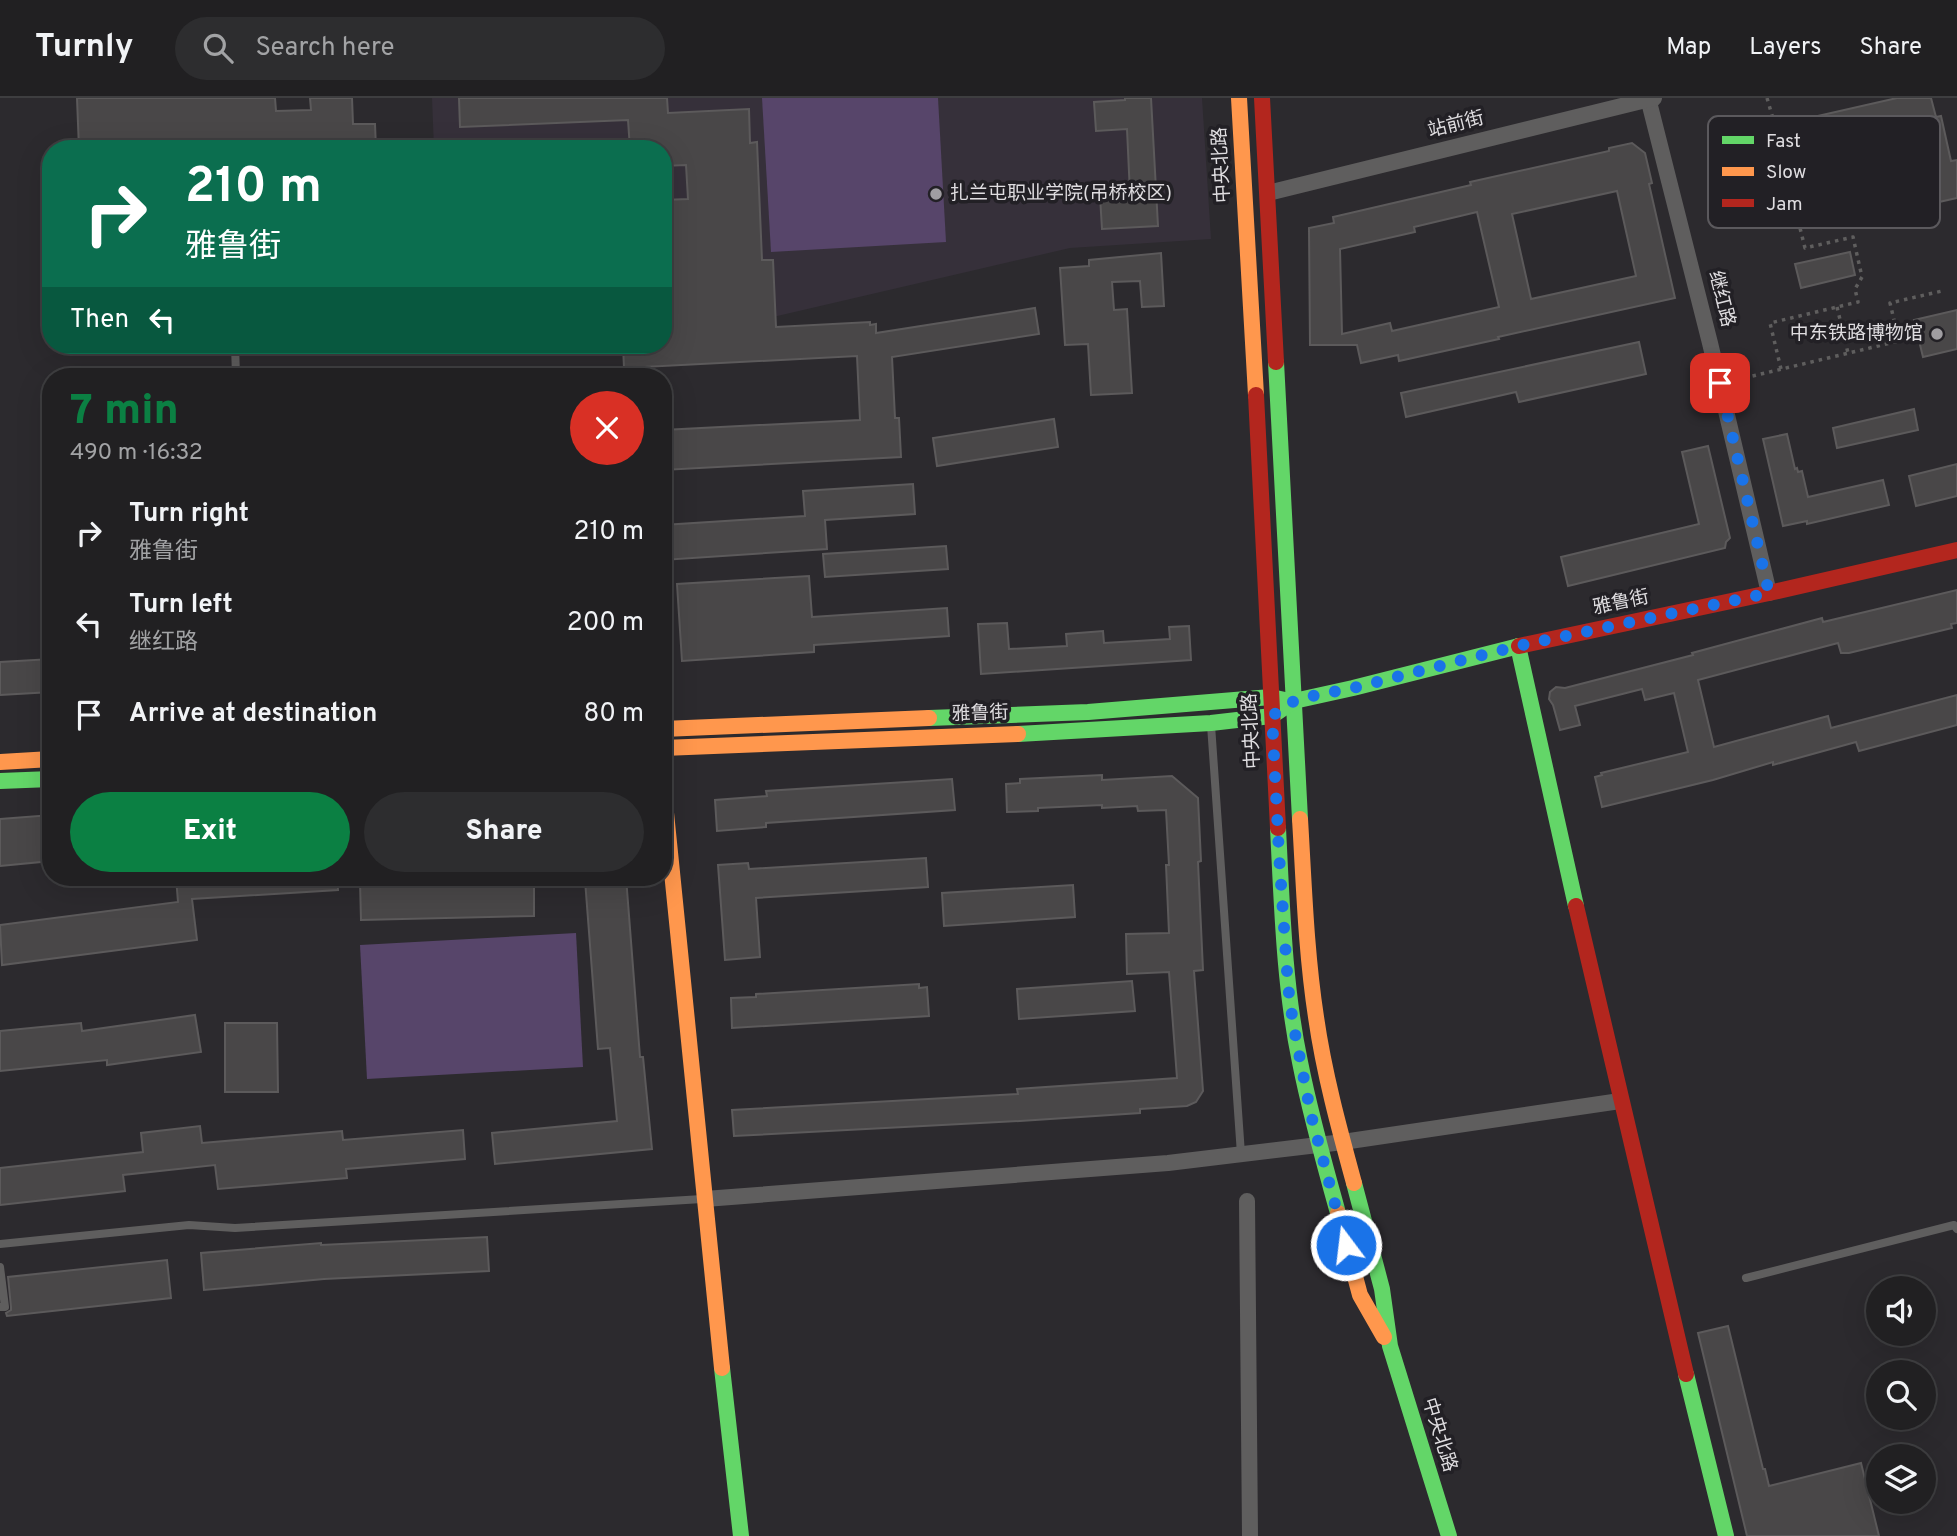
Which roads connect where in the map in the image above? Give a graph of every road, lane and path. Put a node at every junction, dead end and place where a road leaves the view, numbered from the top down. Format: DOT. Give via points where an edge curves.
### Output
graph roads {
  1 [pos="1239,98"];
  2 [pos="1262,98"];
  3 [pos="1650,98"];
  4 [pos="1767,98"];
  5 [pos="1772,116"];
  6 [pos="1268,193"];
  7 [pos="1800,228"];
  8 [pos="1942,290"];
  9 [pos="1837,307"];
  10 [pos="1848,353"];
  11 [pos="1781,369"];
  12 [pos="1720,383"];
  13 [pos="1957,550"];
  14 [pos="1769,593"];
  15 [pos="1518,646"];
  16 [pos="1271,697"];
  17 [pos="1294,701"];
  18 [pos="1272,716"];
  19 [pos="1211,723"];
  20 [pos="672,729"];
  21 [pos="672,748"];
  22 [pos="42,760"];
  23 [pos="0,762"];
  24 [pos="42,779"];
  25 [pos="0,781"];
  26 [pos="672,872"];
  27 [pos="1620,1101"];
  28 [pos="1343,1142"];
  29 [pos="1319,1145"];
  30 [pos="1241,1154"];
  31 [pos="705,1199"];
  32 [pos="1247,1201"];
  33 [pos="1957,1229"];
  34 [pos="0,1244"];
  35 [pos="0,1267"];
  36 [pos="1746,1278"];
  37 [pos="0,1307"];
  38 [pos="1390,1346"];
  39 [pos="741,1536"];
  40 [pos="1250,1536"];
  41 [pos="1449,1536"];
  42 [pos="1726,1536"];
  1 -- 16 [label="main road, 中央北路"];
  2 -- 6 [label="main road, 中央北路"];
  3 -- 6 [label="street, 站前街"];
  3 -- 12 [label="street, 继红路"];
  4 -- 5 [label="path"];
  6 -- 17 [label="main road, 中央北路"];
  7 -- 9 [label="path" via="1805,248 1853,237 1863,277 1855,289 1858,302"];
  8 -- 10 [label="path" via="1890,303 1899,341"];
  9 -- 10 [label="path"];
  9 -- 11 [label="path" via="1770,323"];
  10 -- 11 [label="path"];
  11 -- 12 [label="path"];
  12 -- 14 [label="street, 继红路"];
  13 -- 14 [label="main road, 雅鲁街"];
  14 -- 15 [label="main road, 雅鲁街"];
  15 -- 17 [label="main road, 雅鲁街"];
  15 -- 27 [label="main road"];
  16 -- 17 [label="main road, 雅鲁街"];
  16 -- 18 [label="main road, 中央北路"];
  16 -- 20 [label="main road, 雅鲁街" via="1087,712"];
  17 -- 18 [label="main road, 雅鲁街"];
  17 -- 28 [label="main road, 中央北路" via="1311,984 1322,1056"];
  18 -- 19 [label="main road, 雅鲁街"];
  18 -- 29 [label="main road, 中央北路" via="1288,986"];
  19 -- 21 [label="main road, 雅鲁街"];
  19 -- 30 [label="lane"];
  22 -- 23 [label="main road"];
  24 -- 25 [label="main road"];
  26 -- 31 [label="main road"];
  27 -- 28 [label="street"];
  27 -- 42 [label="main road"];
  28 -- 29 [label="street"];
  28 -- 38 [label="main road, 中央北路" via="1382,1289"];
  29 -- 30 [label="street"];
  29 -- 38 [label="main road, 中央北路" via="1360,1295"];
  30 -- 31 [label="street"];
  31 -- 34 [label="lane" via="234,1228 189,1225"];
  31 -- 39 [label="main road"];
  32 -- 40 [label="street"];
  33 -- 36 [label="lane" via="1954,1225"];
  35 -- 37 [label="lane" via="5,1307"];
  38 -- 41 [label="main road, 中央北路"];
}
